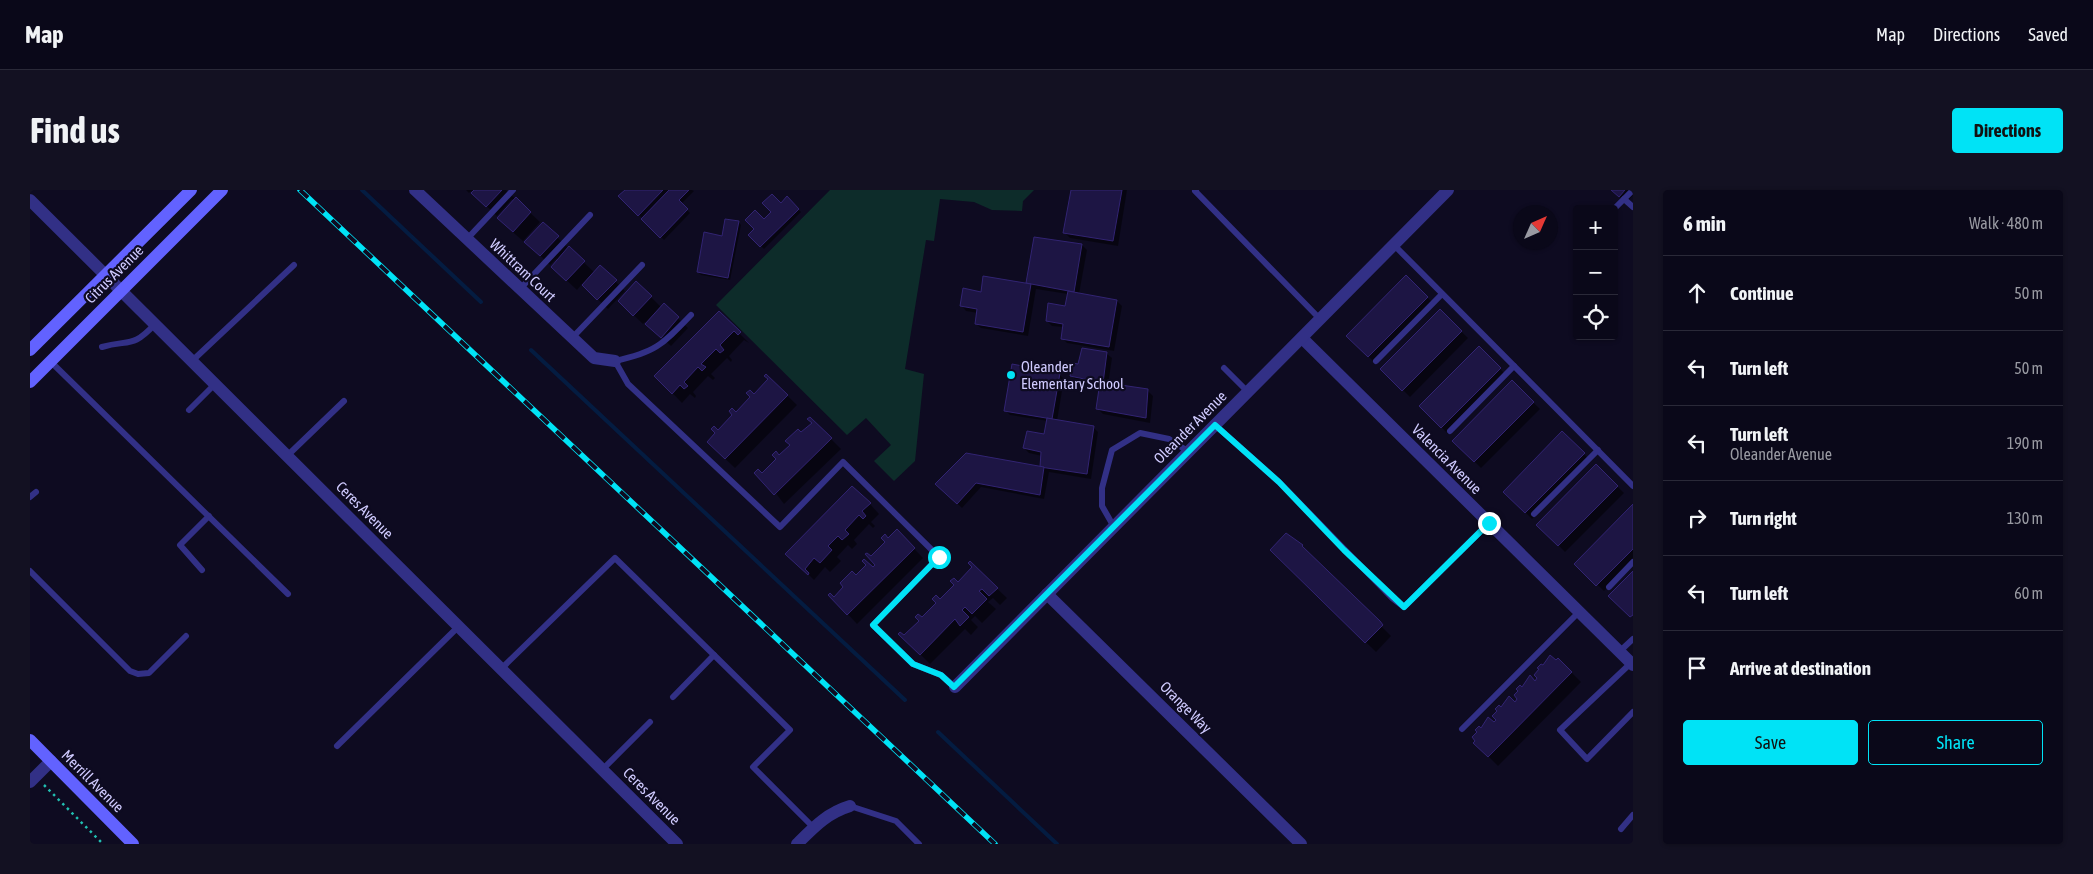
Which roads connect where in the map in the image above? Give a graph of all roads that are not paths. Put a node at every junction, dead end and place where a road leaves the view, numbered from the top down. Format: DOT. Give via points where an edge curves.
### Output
graph roads {
  1 [pos="190,190"];
  2 [pos="222,190"];
  3 [pos="415,190"];
  4 [pos="513,190"];
  5 [pos="1196,190"];
  6 [pos="1448,190"];
  7 [pos="1633,190"];
  8 [pos="1624,199"];
  9 [pos="30,200"];
  10 [pos="1618,205"];
  11 [pos="1633,207"];
  12 [pos="590,215"];
  13 [pos="467,239"];
  14 [pos="1394,245"];
  15 [pos="294,265"];
  16 [pos="642,265"];
  17 [pos="105,275"];
  18 [pos="120,290"];
  19 [pos="520,290"];
  20 [pos="1442,294"];
  21 [pos="691,315"];
  22 [pos="1320,319"];
  23 [pos="155,324"];
  24 [pos="572,338"];
  25 [pos="1302,338"];
  26 [pos="102,347"];
  27 [pos="30,350"];
  28 [pos="50,361"];
  29 [pos="192,361"];
  30 [pos="615,361"];
  31 [pos="1376,361"];
  32 [pos="1514,366"];
  33 [pos="1224,368"];
  34 [pos="30,382"];
  35 [pos="215,384"];
  36 [pos="1248,392"];
  37 [pos="344,401"];
  38 [pos="189,410"];
  39 [pos="1215,425"];
  40 [pos="1450,431"];
  41 [pos="1598,450"];
  42 [pos="1188,452"];
  43 [pos="287,456"];
  44 [pos="1633,486"];
  45 [pos="36,492"];
  46 [pos="30,497"];
  47 [pos="1534,514"];
  48 [pos="209,516"];
  49 [pos="1489,523"];
  50 [pos="1114,527"];
  51 [pos="1633,562"];
  52 [pos="202,570"];
  53 [pos="30,571"];
  54 [pos="1609,587"];
  55 [pos="288,594"];
  56 [pos="1047,594"];
  57 [pos="1579,612"];
  58 [pos="459,626"];
  59 [pos="186,636"];
  60 [pos="1633,639"];
  61 [pos="1619,652"];
  62 [pos="714,655"];
  63 [pos="1632,664"];
  64 [pos="501,669"];
  65 [pos="954,687"];
  66 [pos="673,697"];
  67 [pos="1633,712"];
  68 [pos="650,722"];
  69 [pos="1462,729"];
  70 [pos="30,740"];
  71 [pos="337,746"];
  72 [pos="51,761"];
  73 [pos="602,770"];
  74 [pos="35,782"];
  75 [pos="850,806"];
  76 [pos="1633,815"];
  77 [pos="814,828"];
  78 [pos="1621,829"];
  79 [pos="133,844"];
  80 [pos="677,844"];
  81 [pos="798,844"];
  82 [pos="919,844"];
  83 [pos="1301,844"];
  1 -- 17 [label="main road, Citrus Avenue"];
  2 -- 18 [label="main road, Citrus Avenue"];
  3 -- 13 [label="street, Whittram Court"];
  4 -- 13 [label="lane"];
  5 -- 22 [label="lane" via="1194,192"];
  6 -- 14 [label="street, Oleander Avenue"];
  7 -- 8 [label="lane"];
  8 -- 10 [label="lane"];
  8 -- 11 [label="lane"];
  9 -- 17 [label="street, Ceres Avenue"];
  12 -- 19 [label="lane"];
  13 -- 19 [label="street, Whittram Court"];
  14 -- 20 [label="lane"];
  14 -- 22 [label="street, Oleander Avenue"];
  15 -- 29 [label="lane"];
  16 -- 24 [label="lane"];
  17 -- 18 [label="street, Ceres Avenue"];
  17 -- 27 [label="main road, Citrus Avenue"];
  18 -- 23 [label="street, Ceres Avenue"];
  18 -- 28 [label="main road, Citrus Avenue"];
  19 -- 24 [label="street, Whittram Court"];
  20 -- 31 [label="lane"];
  20 -- 32 [label="lane"];
  21 -- 30 [label="lane" via="666,341 652,350"];
  22 -- 25 [label="street, Oleander Avenue"];
  23 -- 26 [label="lane" via="132,344"];
  23 -- 29 [label="street, Ceres Avenue"];
  24 -- 30 [label="street, Whittram Court" via="594,358"];
  25 -- 36 [label="street, Oleander Avenue"];
  25 -- 49 [label="street, Valencia Avenue"];
  28 -- 34 [label="main road, Citrus Avenue"];
  28 -- 48 [label="lane"];
  29 -- 35 [label="street, Ceres Avenue"];
  30 -- 65 [label="lane" via="628,384 780,526 843,462 939,557 873,625 913,664 941,675"];
  32 -- 40 [label="lane"];
  32 -- 41 [label="lane"];
  33 -- 36 [label="lane"];
  35 -- 38 [label="lane"];
  35 -- 43 [label="street, Ceres Avenue"];
  36 -- 39 [label="street, Oleander Avenue"];
  37 -- 43 [label="lane"];
  39 -- 42 [label="street, Oleander Avenue"];
  39 -- 49 [label="lane" via="1279,482 1404,607"];
  41 -- 44 [label="lane"];
  41 -- 47 [label="lane"];
  42 -- 50 [label="street, Oleander Avenue"];
  42 -- 50 [label="lane" via="1169,439 1140,433 1112,450 1102,488 1102,506"];
  43 -- 58 [label="street, Ceres Avenue"];
  45 -- 46 [label="lane"];
  48 -- 52 [label="lane" via="180,545"];
  48 -- 55 [label="lane"];
  49 -- 57 [label="street, Valencia Avenue"];
  50 -- 56 [label="street, Oleander Avenue"];
  51 -- 54 [label="lane"];
  53 -- 59 [label="lane" via="130,671 149,673"];
  56 -- 65 [label="street, Oleander Avenue"];
  56 -- 83 [label="street, Orange Way"];
  57 -- 61 [label="street, Valencia Avenue"];
  57 -- 69 [label="lane"];
  58 -- 64 [label="street, Ceres Avenue"];
  58 -- 71 [label="lane"];
  60 -- 61 [label="lane"];
  61 -- 63 [label="street, Valencia Avenue"];
  62 -- 64 [label="lane" via="615,558"];
  62 -- 66 [label="lane"];
  62 -- 77 [label="lane" via="790,730 753,767"];
  63 -- 67 [label="lane" via="1560,730 1587,759"];
  64 -- 73 [label="street, Ceres Avenue"];
  68 -- 73 [label="lane"];
  70 -- 72 [label="main road, Merrill Avenue"];
  72 -- 74 [label="street"];
  72 -- 79 [label="main road, Merrill Avenue"];
  73 -- 80 [label="street, Ceres Avenue"];
  75 -- 77 [label="street" via="836,810"];
  75 -- 82 [label="lane" via="896,821"];
  76 -- 78 [label="lane"];
  77 -- 81 [label="street"];
}
